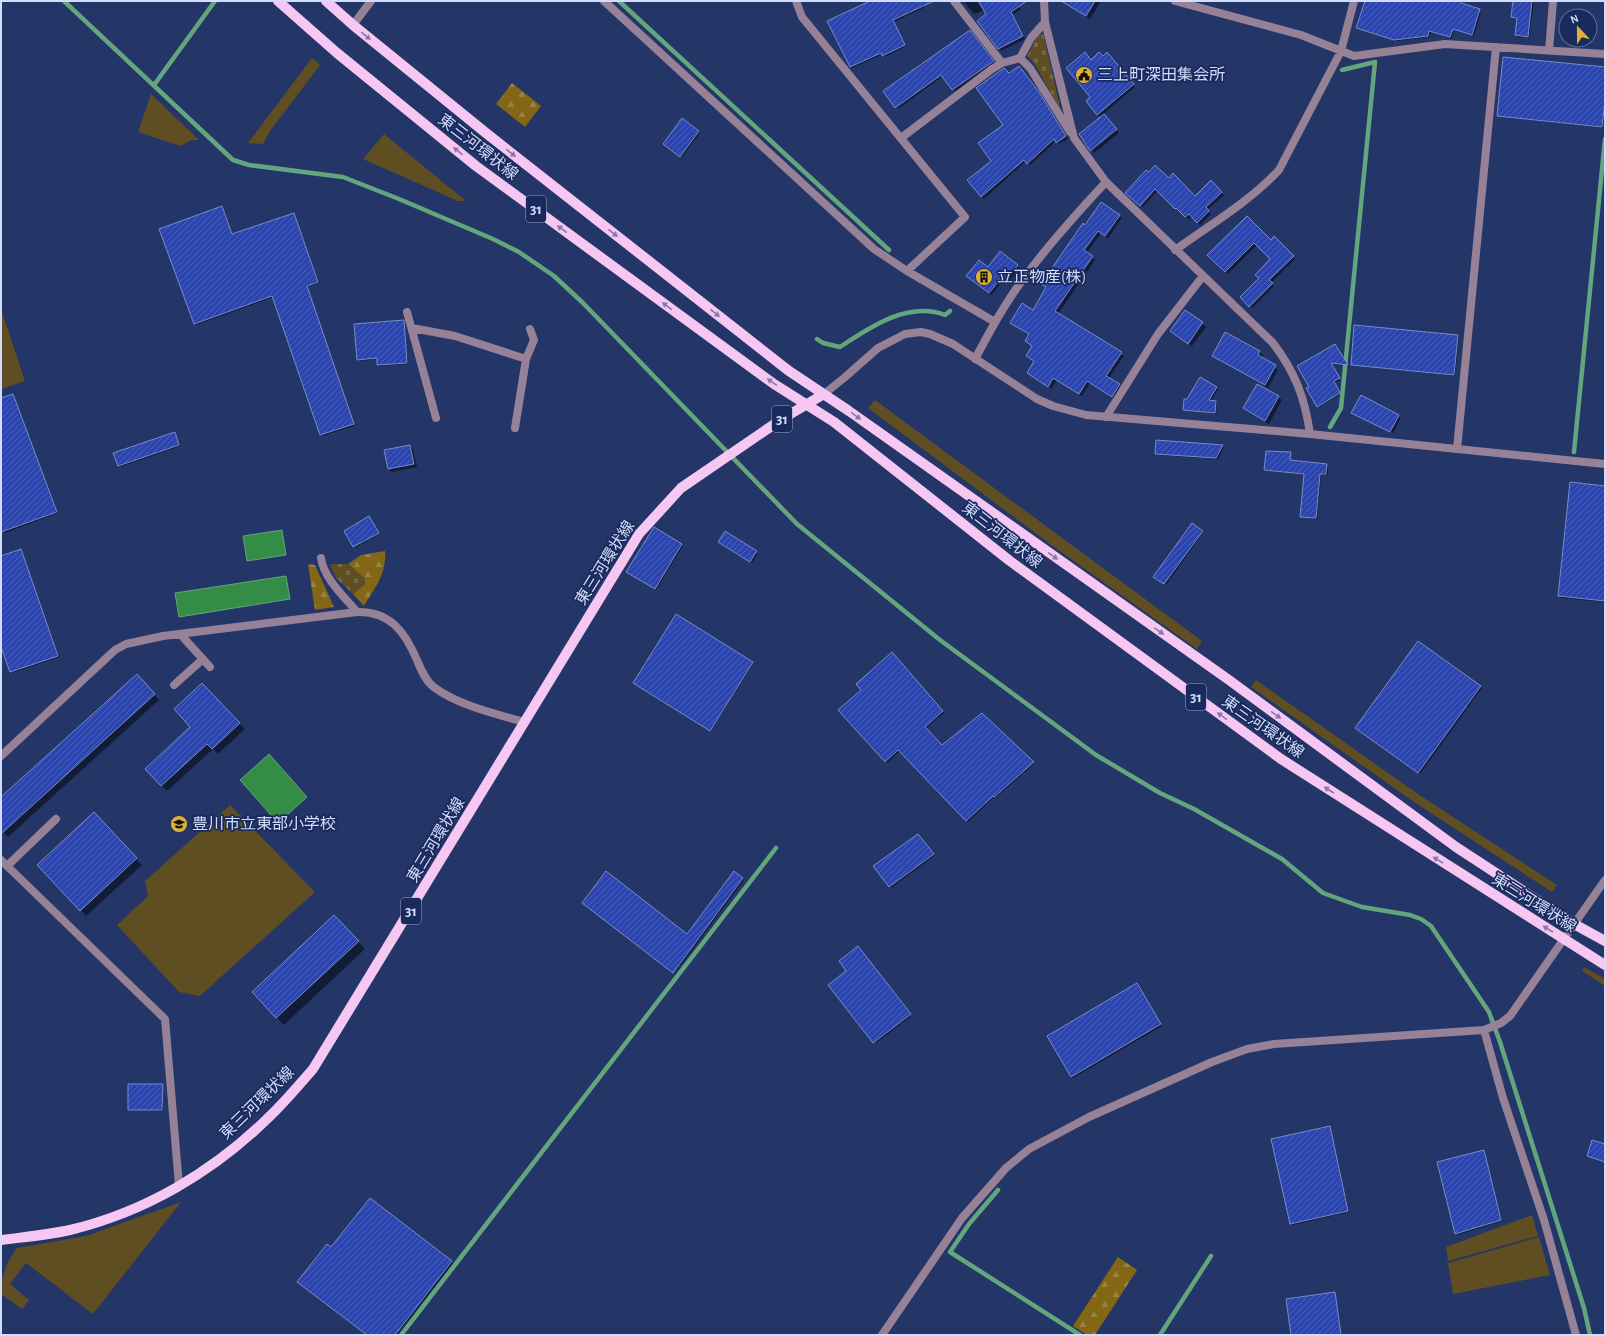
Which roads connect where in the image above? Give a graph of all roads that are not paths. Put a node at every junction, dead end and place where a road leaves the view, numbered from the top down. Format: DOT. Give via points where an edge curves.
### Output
graph roads {
  1 [pos="278,1"];
  2 [pos="326,1"];
  3 [pos="371,1"];
  4 [pos="604,1"];
  5 [pos="796,1"];
  6 [pos="954,1"];
  7 [pos="1044,1"];
  8 [pos="1175,1"];
  9 [pos="1354,1"];
  10 [pos="1553,1"];
  11 [pos="1045,22"];
  12 [pos="353,25"];
  13 [pos="1496,47"];
  14 [pos="1341,51"];
  15 [pos="1549,51"];
  16 [pos="1605,54"];
  17 [pos="1020,58"];
  18 [pos="1002,63"];
  19 [pos="901,138"];
  20 [pos="1074,138"];
  21 [pos="1106,182"];
  22 [pos="1175,250"];
  23 [pos="907,271"];
  24 [pos="1203,276"];
  25 [pos="407,312"];
  26 [pos="995,322"];
  27 [pos="412,328"];
  28 [pos="530,329"];
  29 [pos="526,359"];
  30 [pos="974,359"];
  31 [pos="824,394"];
  32 [pos="805,404"];
  33 [pos="1106,417"];
  34 [pos="436,418"];
  35 [pos="515,428"];
  36 [pos="1310,434"];
  37 [pos="1457,449"];
  38 [pos="1605,464"];
  39 [pos="321,558"];
  40 [pos="357,612"];
  41 [pos="181,635"];
  42 [pos="203,659"];
  43 [pos="210,667"];
  44 [pos="174,685"];
  45 [pos="524,722"];
  46 [pos="1,756"];
  47 [pos="56,819"];
  48 [pos="4,863"];
  49 [pos="1605,880"];
  50 [pos="1574,924"];
  51 [pos="1563,939"];
  52 [pos="1605,941"];
  53 [pos="1605,965"];
  54 [pos="1484,1030"];
  55 [pos="180,1186"];
  56 [pos="1,1240"];
  57 [pos="882,1335"];
  58 [pos="1576,1335"];
  32 -- 1 [label="main road, 東三河環状線 / 31, one-way" via="476,166 337,53"];
  2 -- 12 [label="main road, 東三河環状線 / 31"];
  3 -- 12 [label="street"];
  4 -- 23 [label="street" via="874,249"];
  5 -- 19 [label="street" via="802,17"];
  6 -- 18 [label="street"];
  7 -- 11 [label="street"];
  8 -- 14 [label="street" via="1301,35"];
  9 -- 14 [label="street"];
  10 -- 15 [label="street"];
  11 -- 17 [label="street" via="1031,38"];
  11 -- 20 [label="street"];
  12 -- 31 [label="main road, 東三河環状線 / 31, one-way" via="776,361"];
  13 -- 14 [label="street" via="1445,44 1354,56"];
  13 -- 15 [label="street"];
  13 -- 37 [label="street"];
  14 -- 22 [label="street" via="1279,170 1249,198"];
  15 -- 16 [label="street"];
  17 -- 18 [label="street"];
  17 -- 20 [label="street" via="1030,68"];
  18 -- 19 [label="street"];
  19 -- 23 [label="street" via="965,217"];
  20 -- 21 [label="street"];
  21 -- 22 [label="street"];
  21 -- 26 [label="street" via="1056,236 1023,278"];
  22 -- 24 [label="street"];
  23 -- 26 [label="street"];
  24 -- 33 [label="street" via="1158,334"];
  24 -- 36 [label="street" via="1257,326 1283,356 1300,387"];
  25 -- 27 [label="street"];
  26 -- 30 [label="street"];
  27 -- 29 [label="street" via="455,336"];
  27 -- 34 [label="street"];
  28 -- 29 [label="street" via="534,340"];
  29 -- 35 [label="street"];
  30 -- 31 [label="street" via="953,344 930,334 905,334 878,348"];
  30 -- 33 [label="street" via="1025,392 1053,406 1086,416"];
  31 -- 32 [label="main road, 東三河環状線 / 31"];
  31 -- 50 [label="main road, 東三河環状線 / 31, one-way" via="1229,680 1456,847"];
  32 -- 45 [label="main road, 東三河環状線 / 31" via="681,488 639,534"];
  51 -- 32 [label="main road, 東三河環状線 / 31, one-way" via="1281,759 1010,561 834,422"];
  33 -- 36 [label="street"];
  36 -- 37 [label="street"];
  37 -- 38 [label="street"];
  39 -- 40 [label="street" via="331,581"];
  40 -- 41 [label="street"];
  40 -- 45 [label="street" via="381,615 397,627 410,645 423,675 433,687 450,697"];
  41 -- 42 [label="street"];
  41 -- 46 [label="street" via="138,641 115,650"];
  42 -- 43 [label="street"];
  42 -- 44 [label="street"];
  45 -- 55 [label="main road, 東三河環状線 / 31" via="314,1069 268,1118 223,1157"];
  47 -- 48 [label="street"];
  48 -- 55 [label="street" via="165,1019"];
  49 -- 50 [label="street"];
  50 -- 51 [label="street"];
  50 -- 52 [label="main road, 東三河環状線 / 31"];
  51 -- 53 [label="main road, 東三河環状線 / 31"];
  51 -- 54 [label="street" via="1510,1016"];
  54 -- 57 [label="street" via="1274,1044 1247,1049 1089,1117 1029,1149 1006,1168 962,1218"];
  54 -- 58 [label="street" via="1503,1098 1544,1220"];
  55 -- 56 [label="main road, 東三河環状線 / 31" via="161,1197 104,1219 64,1231"];
}
